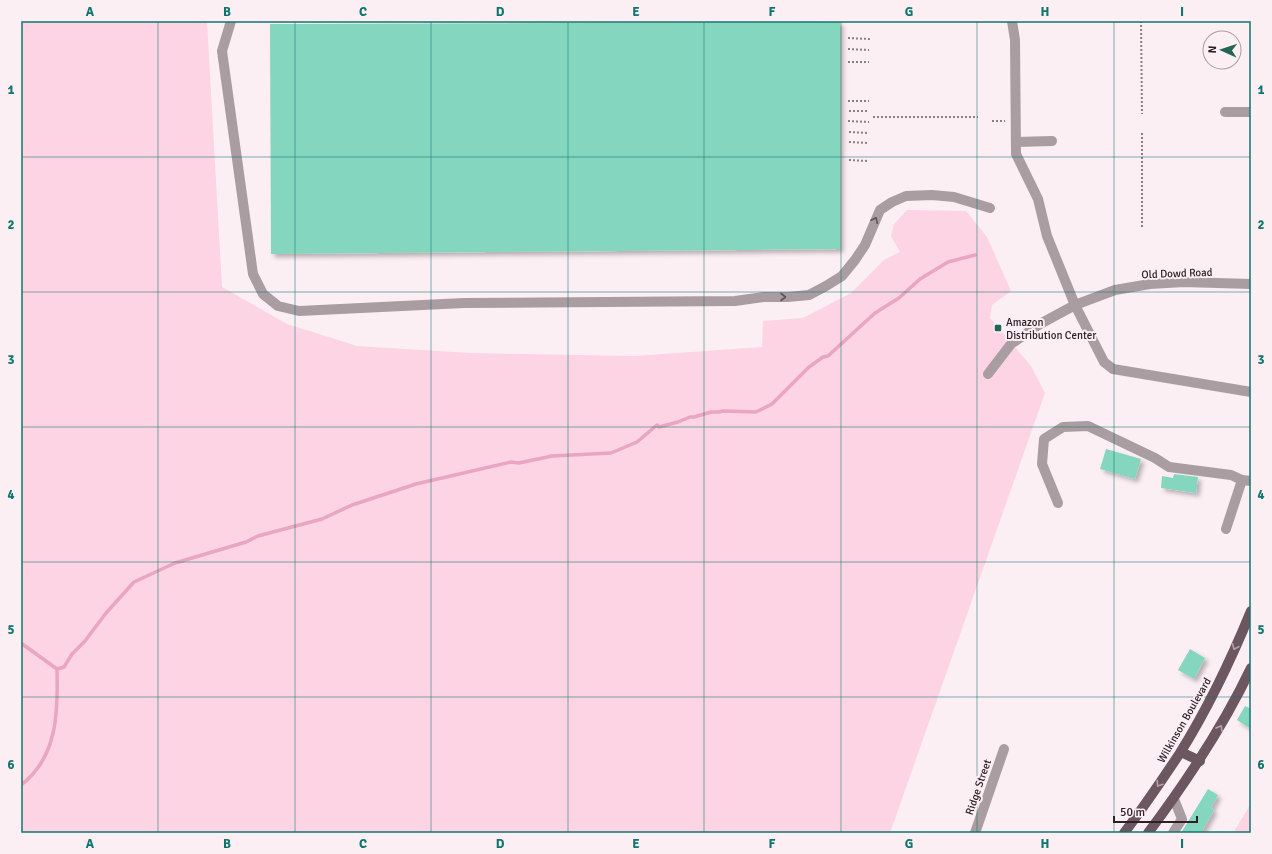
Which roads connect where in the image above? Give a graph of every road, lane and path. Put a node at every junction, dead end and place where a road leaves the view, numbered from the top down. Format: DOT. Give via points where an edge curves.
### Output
graph roads {
  1 [pos="231,21"];
  2 [pos="1012,21"];
  3 [pos="1142,21"];
  4 [pos="848,38"];
  5 [pos="869,41"];
  6 [pos="848,49"];
  7 [pos="869,50"];
  8 [pos="848,62"];
  9 [pos="869,62"];
  10 [pos="848,101"];
  11 [pos="869,101"];
  12 [pos="849,111"];
  13 [pos="869,111"];
  14 [pos="1226,112"];
  15 [pos="1251,112"];
  16 [pos="1142,114"];
  17 [pos="873,117"];
  18 [pos="978,117"];
  19 [pos="848,121"];
  20 [pos="992,121"];
  21 [pos="1006,121"];
  22 [pos="869,122"];
  23 [pos="849,132"];
  24 [pos="869,133"];
  25 [pos="1142,133"];
  26 [pos="1052,141"];
  27 [pos="849,142"];
  28 [pos="1016,142"];
  29 [pos="869,143"];
  30 [pos="849,160"];
  31 [pos="859,161"];
  32 [pos="868,161"];
  33 [pos="859,166"];
  34 [pos="990,208"];
  35 [pos="1142,229"];
  36 [pos="1251,284"];
  37 [pos="1075,305"];
  38 [pos="988,374"];
  39 [pos="1251,392"];
  40 [pos="1247,481"];
  41 [pos="1058,503"];
  42 [pos="1226,529"];
  43 [pos="1251,612"];
  44 [pos="1251,668"];
  45 [pos="1004,749"];
  46 [pos="1181,752"];
  47 [pos="1200,761"];
  48 [pos="1174,799"];
  49 [pos="975,833"];
  50 [pos="1124,833"];
  51 [pos="1148,833"];
  52 [pos="1173,833"];
  1 -- 34 [label="street, one-way" via="222,51 253,274 263,294 278,306 299,312 464,303 735,301 809,294 842,276 865,245 880,210 892,202 906,196 932,195 954,197"];
  2 -- 28 [label="street" via="1015,40"];
  3 -- 16 [label="path"];
  4 -- 5 [label="path"];
  6 -- 7 [label="path"];
  8 -- 9 [label="path"];
  10 -- 11 [label="path"];
  12 -- 13 [label="path"];
  14 -- 15 [label="street"];
  17 -- 18 [label="path"];
  19 -- 22 [label="path"];
  20 -- 21 [label="path"];
  23 -- 24 [label="path"];
  25 -- 35 [label="path"];
  26 -- 28 [label="street"];
  27 -- 29 [label="path"];
  28 -- 37 [label="street" via="1016,154 1038,200 1047,236"];
  30 -- 31 [label="path"];
  31 -- 32 [label="path"];
  31 -- 33 [label="path"];
  36 -- 37 [label="street, Old Dowd Road" via="1150,284 1114,290"];
  37 -- 38 [label="street, Old Dowd Road" via="1011,344"];
  37 -- 39 [label="street" via="1104,362 1113,369"];
  40 -- 41 [label="street" via="1231,475 1169,467 1088,426 1063,427 1044,439 1042,464"];
  40 -- 42 [label="street"];
  43 -- 46 [label="main road, Wilkinson Boulevard, one-way" via="1220,682"];
  47 -- 44 [label="main road, one-way"];
  45 -- 49 [label="street, Ridge Street"];
  46 -- 47 [label="main road"];
  46 -- 50 [label="main road, Wilkinson Boulevard, one-way"];
  47 -- 48 [label="main road"];
  48 -- 51 [label="main road"];
  48 -- 52 [label="street" via="1182,819"];
}
